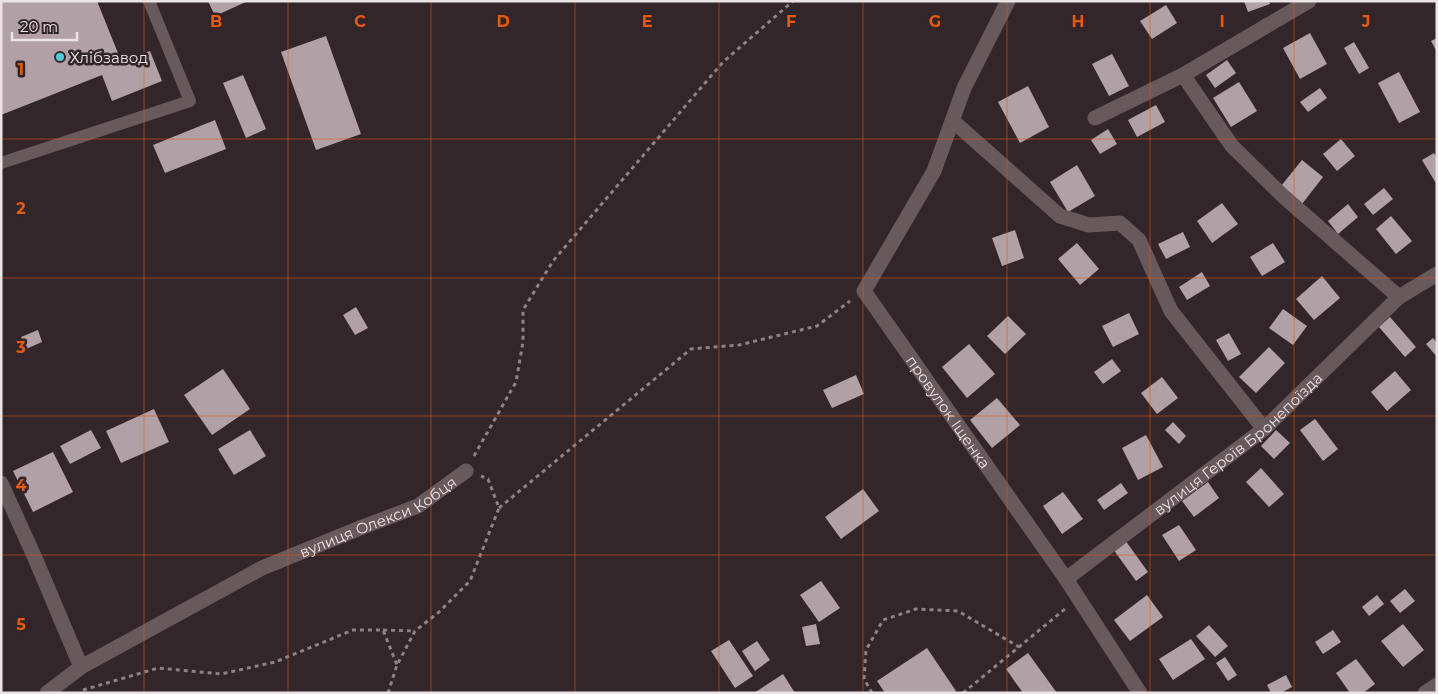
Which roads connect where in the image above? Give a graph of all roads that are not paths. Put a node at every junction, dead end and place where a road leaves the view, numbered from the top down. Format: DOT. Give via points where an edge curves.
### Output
graph roads {
  1 [pos="149,1"];
  2 [pos="1008,1"];
  3 [pos="1309,1"];
  4 [pos="1183,75"];
  5 [pos="1095,118"];
  6 [pos="953,121"];
  7 [pos="1,163"];
  8 [pos="1437,274"];
  9 [pos="1399,297"];
  10 [pos="1264,429"];
  11 [pos="466,471"];
  12 [pos="1,483"];
  13 [pos="1066,579"];
  14 [pos="81,667"];
  15 [pos="1437,685"];
  16 [pos="47,693"];
  17 [pos="1140,693"];
  18 [pos="1425,693"];
  1 -- 7 [label="lane" via="190,100"];
  2 -- 6 [label="street" via="964,88"];
  3 -- 4 [label="street"];
  4 -- 5 [label="street"];
  4 -- 9 [label="street" via="1232,146 1283,196"];
  6 -- 10 [label="street" via="1060,216 1089,226 1120,223 1139,240 1171,311"];
  6 -- 13 [label="street, провулок Іщенка" via="934,171 864,291"];
  8 -- 9 [label="street, вулиця Героїв Бронепоїзда"];
  9 -- 10 [label="street, вулиця Героїв Бронепоїзда"];
  10 -- 13 [label="street, вулиця Героїв Бронепоїзда"];
  11 -- 14 [label="street, вулиця Олекси Кобця" via="418,506 262,568"];
  12 -- 14 [label="street"];
  13 -- 17 [label="street, провулок Іщенка"];
  14 -- 16 [label="street, вулиця Олекси Кобця"];
  15 -- 18 [label="street"];
}
